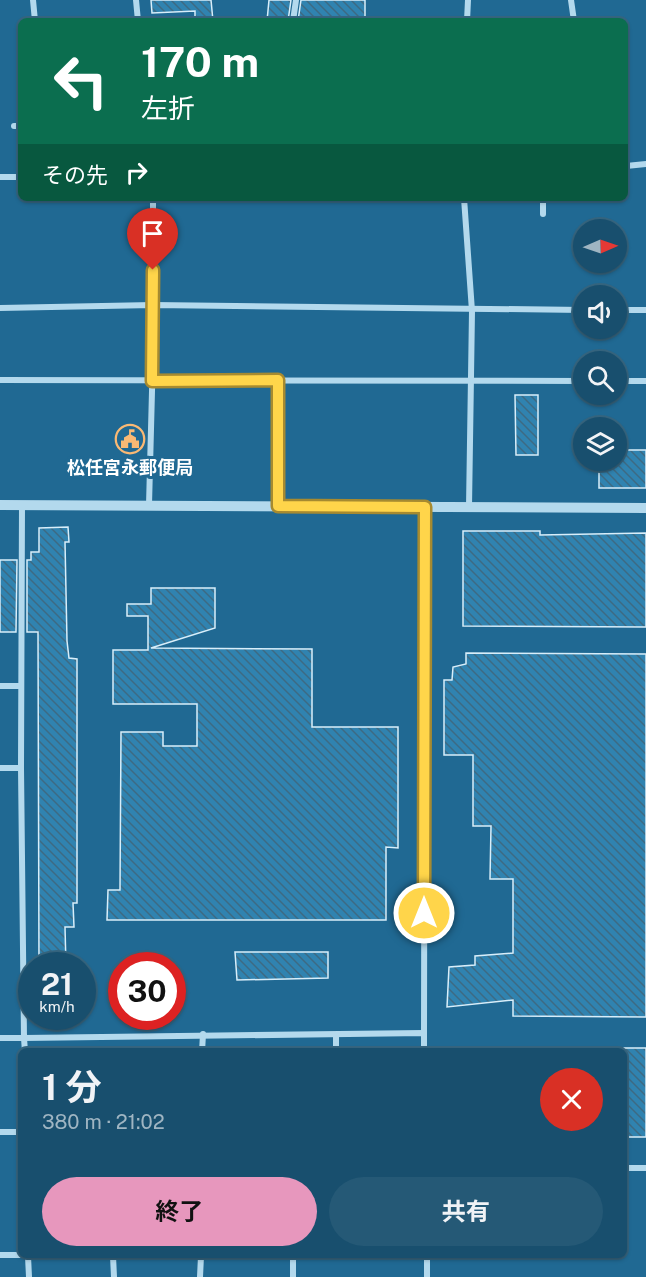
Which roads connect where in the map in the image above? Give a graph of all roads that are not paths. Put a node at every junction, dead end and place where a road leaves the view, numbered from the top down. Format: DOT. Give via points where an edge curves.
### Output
graph roads {
  1 [pos="33,0"];
  2 [pos="136,0"];
  3 [pos="296,0"];
  4 [pos="468,0"];
  5 [pos="571,0"];
  6 [pos="35,18"];
  7 [pos="138,18"];
  8 [pos="293,18"];
  9 [pos="466,18"];
  10 [pos="574,18"];
  11 [pos="646,164"];
  12 [pos="628,166"];
  13 [pos="0,177"];
  14 [pos="18,177"];
  15 [pos="153,201"];
  16 [pos="465,201"];
  17 [pos="543,201"];
  18 [pos="543,214"];
  19 [pos="153,305"];
  20 [pos="0,308"];
  21 [pos="573,310"];
  22 [pos="627,310"];
  23 [pos="646,310"];
  24 [pos="472,311"];
  25 [pos="0,380"];
  26 [pos="278,380"];
  27 [pos="152,381"];
  28 [pos="471,381"];
  29 [pos="573,381"];
  30 [pos="627,381"];
  31 [pos="646,381"];
  32 [pos="22,505"];
  33 [pos="149,505"];
  34 [pos="0,506"];
  35 [pos="278,506"];
  36 [pos="425,507"];
  37 [pos="469,507"];
  38 [pos="646,508"];
  39 [pos="0,686"];
  40 [pos="21,686"];
  41 [pos="0,768"];
  42 [pos="21,768"];
  43 [pos="424,1033"];
  44 [pos="202,1034"];
  45 [pos="336,1036"];
  46 [pos="0,1038"];
  47 [pos="24,1038"];
  48 [pos="25,1048"];
  49 [pos="202,1048"];
  50 [pos="336,1048"];
  51 [pos="424,1048"];
  52 [pos="0,1132"];
  53 [pos="18,1132"];
  54 [pos="627,1168"];
  55 [pos="646,1168"];
  56 [pos="0,1255"];
  57 [pos="18,1255"];
  58 [pos="28,1258"];
  59 [pos="113,1258"];
  60 [pos="201,1258"];
  61 [pos="293,1258"];
  62 [pos="427,1258"];
  63 [pos="29,1277"];
  64 [pos="114,1277"];
  65 [pos="200,1277"];
  66 [pos="293,1277"];
  67 [pos="427,1277"];
  1 -- 6 [label="street"];
  2 -- 7 [label="street"];
  3 -- 8 [label="street"];
  4 -- 9 [label="street"];
  5 -- 10 [label="street"];
  11 -- 12 [label="street"];
  13 -- 14 [label="street"];
  15 -- 19 [label="street"];
  16 -- 24 [label="street"];
  17 -- 18 [label="street"];
  19 -- 20 [label="street"];
  19 -- 24 [label="street"];
  19 -- 27 [label="street"];
  21 -- 24 [label="street"];
  22 -- 23 [label="street"];
  24 -- 28 [label="street"];
  25 -- 27 [label="street"];
  26 -- 27 [label="street"];
  26 -- 28 [label="street"];
  26 -- 35 [label="street"];
  27 -- 33 [label="street"];
  28 -- 29 [label="street"];
  28 -- 37 [label="street"];
  30 -- 31 [label="street"];
  32 -- 33 [label="street"];
  32 -- 34 [label="street"];
  32 -- 40 [label="street"];
  33 -- 35 [label="street"];
  35 -- 36 [label="street"];
  36 -- 37 [label="street"];
  36 -- 43 [label="street"];
  37 -- 38 [label="street"];
  39 -- 40 [label="street"];
  40 -- 42 [label="street"];
  41 -- 42 [label="street"];
  42 -- 47 [label="street"];
  43 -- 45 [label="street"];
  43 -- 51 [label="street"];
  44 -- 45 [label="street"];
  44 -- 47 [label="street"];
  44 -- 49 [label="street"];
  45 -- 50 [label="street"];
  46 -- 47 [label="street"];
  47 -- 48 [label="street"];
  52 -- 53 [label="street"];
  54 -- 55 [label="street"];
  56 -- 57 [label="street"];
  58 -- 63 [label="street"];
  59 -- 64 [label="street"];
  60 -- 65 [label="street"];
  61 -- 66 [label="street"];
  62 -- 67 [label="street"];
}
